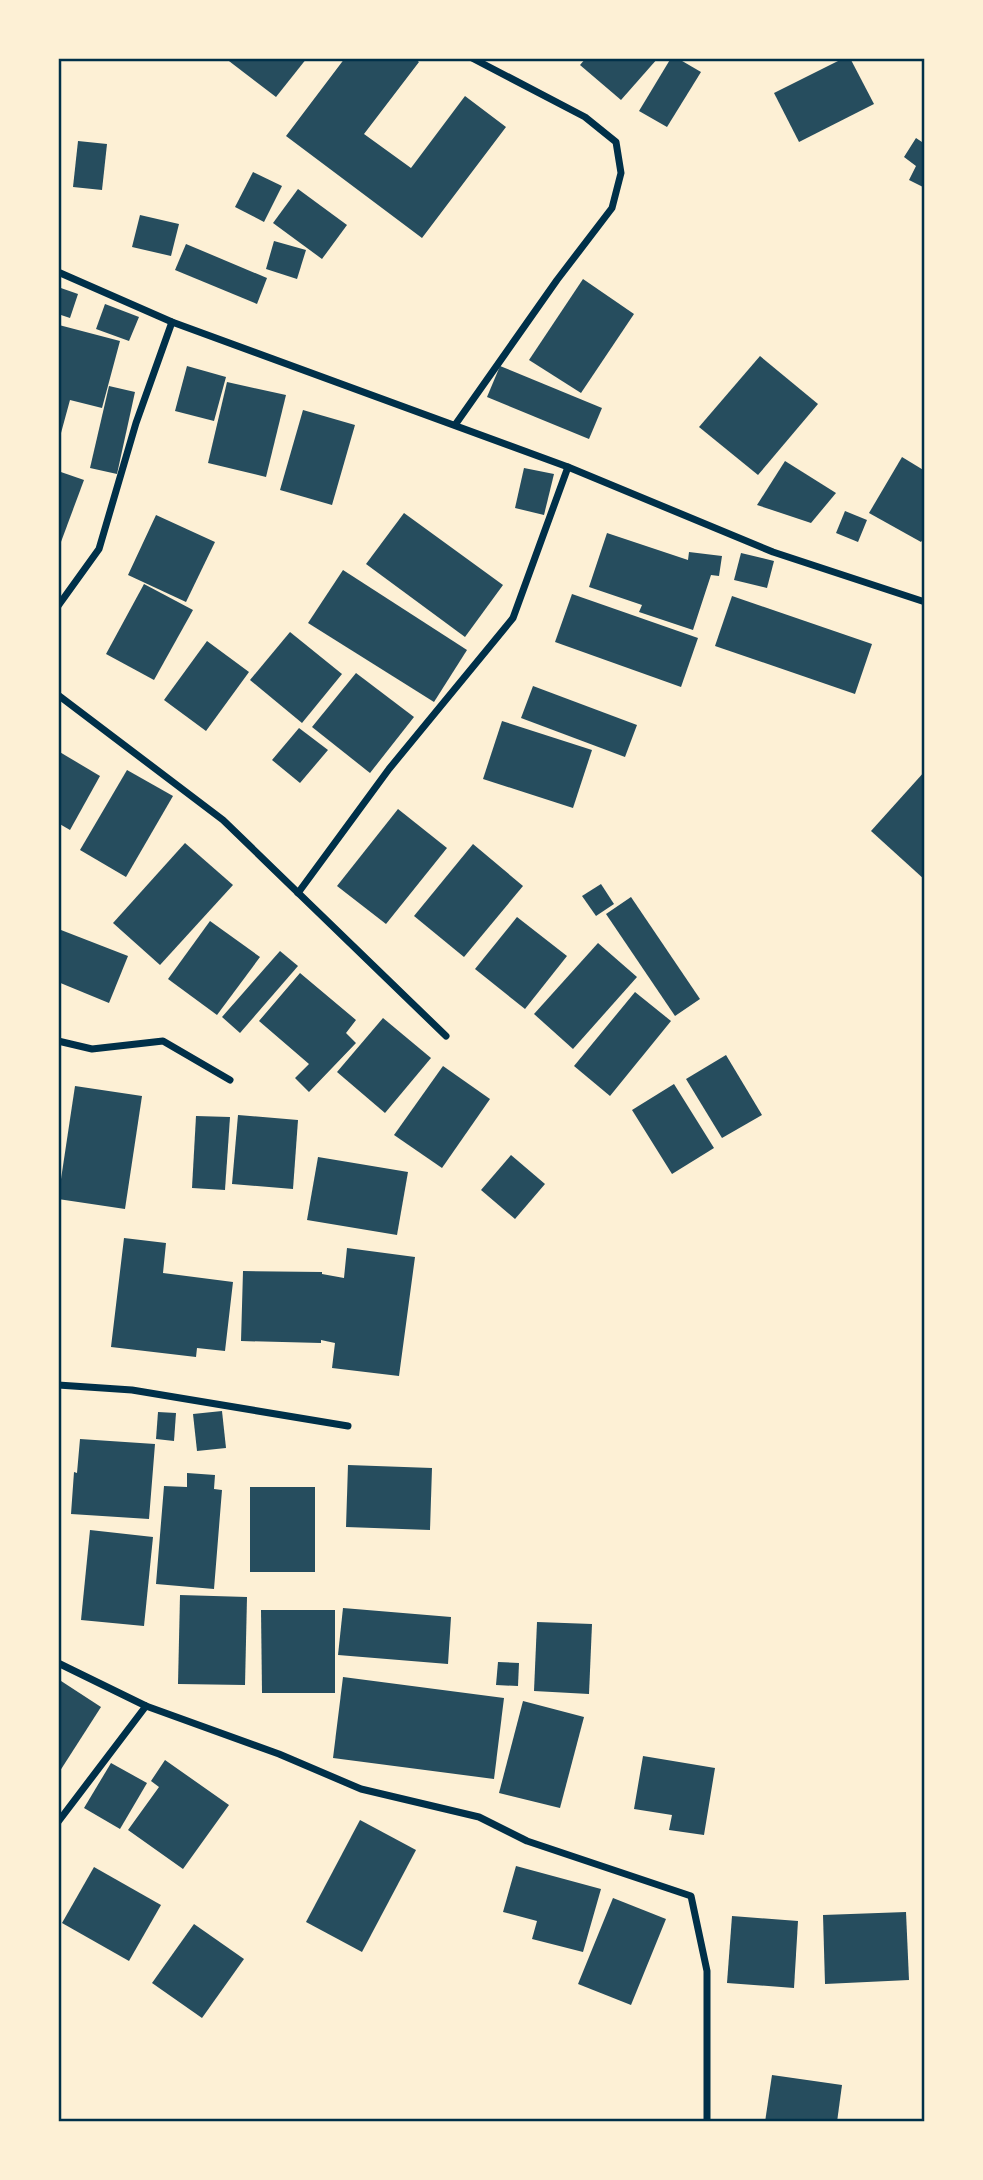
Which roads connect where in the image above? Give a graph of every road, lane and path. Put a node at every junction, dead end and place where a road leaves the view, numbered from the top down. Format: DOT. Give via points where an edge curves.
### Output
graph roads {
  1 [pos="472,58"];
  2 [pos="58,272"];
  3 [pos="172,322"];
  4 [pos="455,425"];
  5 [pos="568,467"];
  6 [pos="925,601"];
  7 [pos="58,606"];
  8 [pos="58,695"];
  9 [pos="298,893"];
  10 [pos="446,1035"];
  11 [pos="58,1041"];
  12 [pos="230,1080"];
  13 [pos="58,1385"];
  14 [pos="348,1426"];
  15 [pos="58,1663"];
  16 [pos="146,1706"];
  17 [pos="58,1822"];
  18 [pos="707,2122"];
  1 -- 4 [label="street" via="585,117 616,142 621,173 612,208"];
  2 -- 3 [label="street"];
  3 -- 4 [label="street"];
  3 -- 7 [label="street" via="99,549"];
  4 -- 5 [label="street"];
  5 -- 6 [label="street" via="773,552"];
  5 -- 9 [label="street" via="513,618 389,769"];
  8 -- 9 [label="street" via="223,820"];
  9 -- 10 [label="street"];
  11 -- 12 [label="street" via="92,1049 163,1041"];
  13 -- 14 [label="street" via="132,1390"];
  15 -- 16 [label="street"];
  16 -- 17 [label="street"];
  16 -- 18 [label="street" via="361,1788 479,1817 527,1841 691,1896 707,1971"];
}
